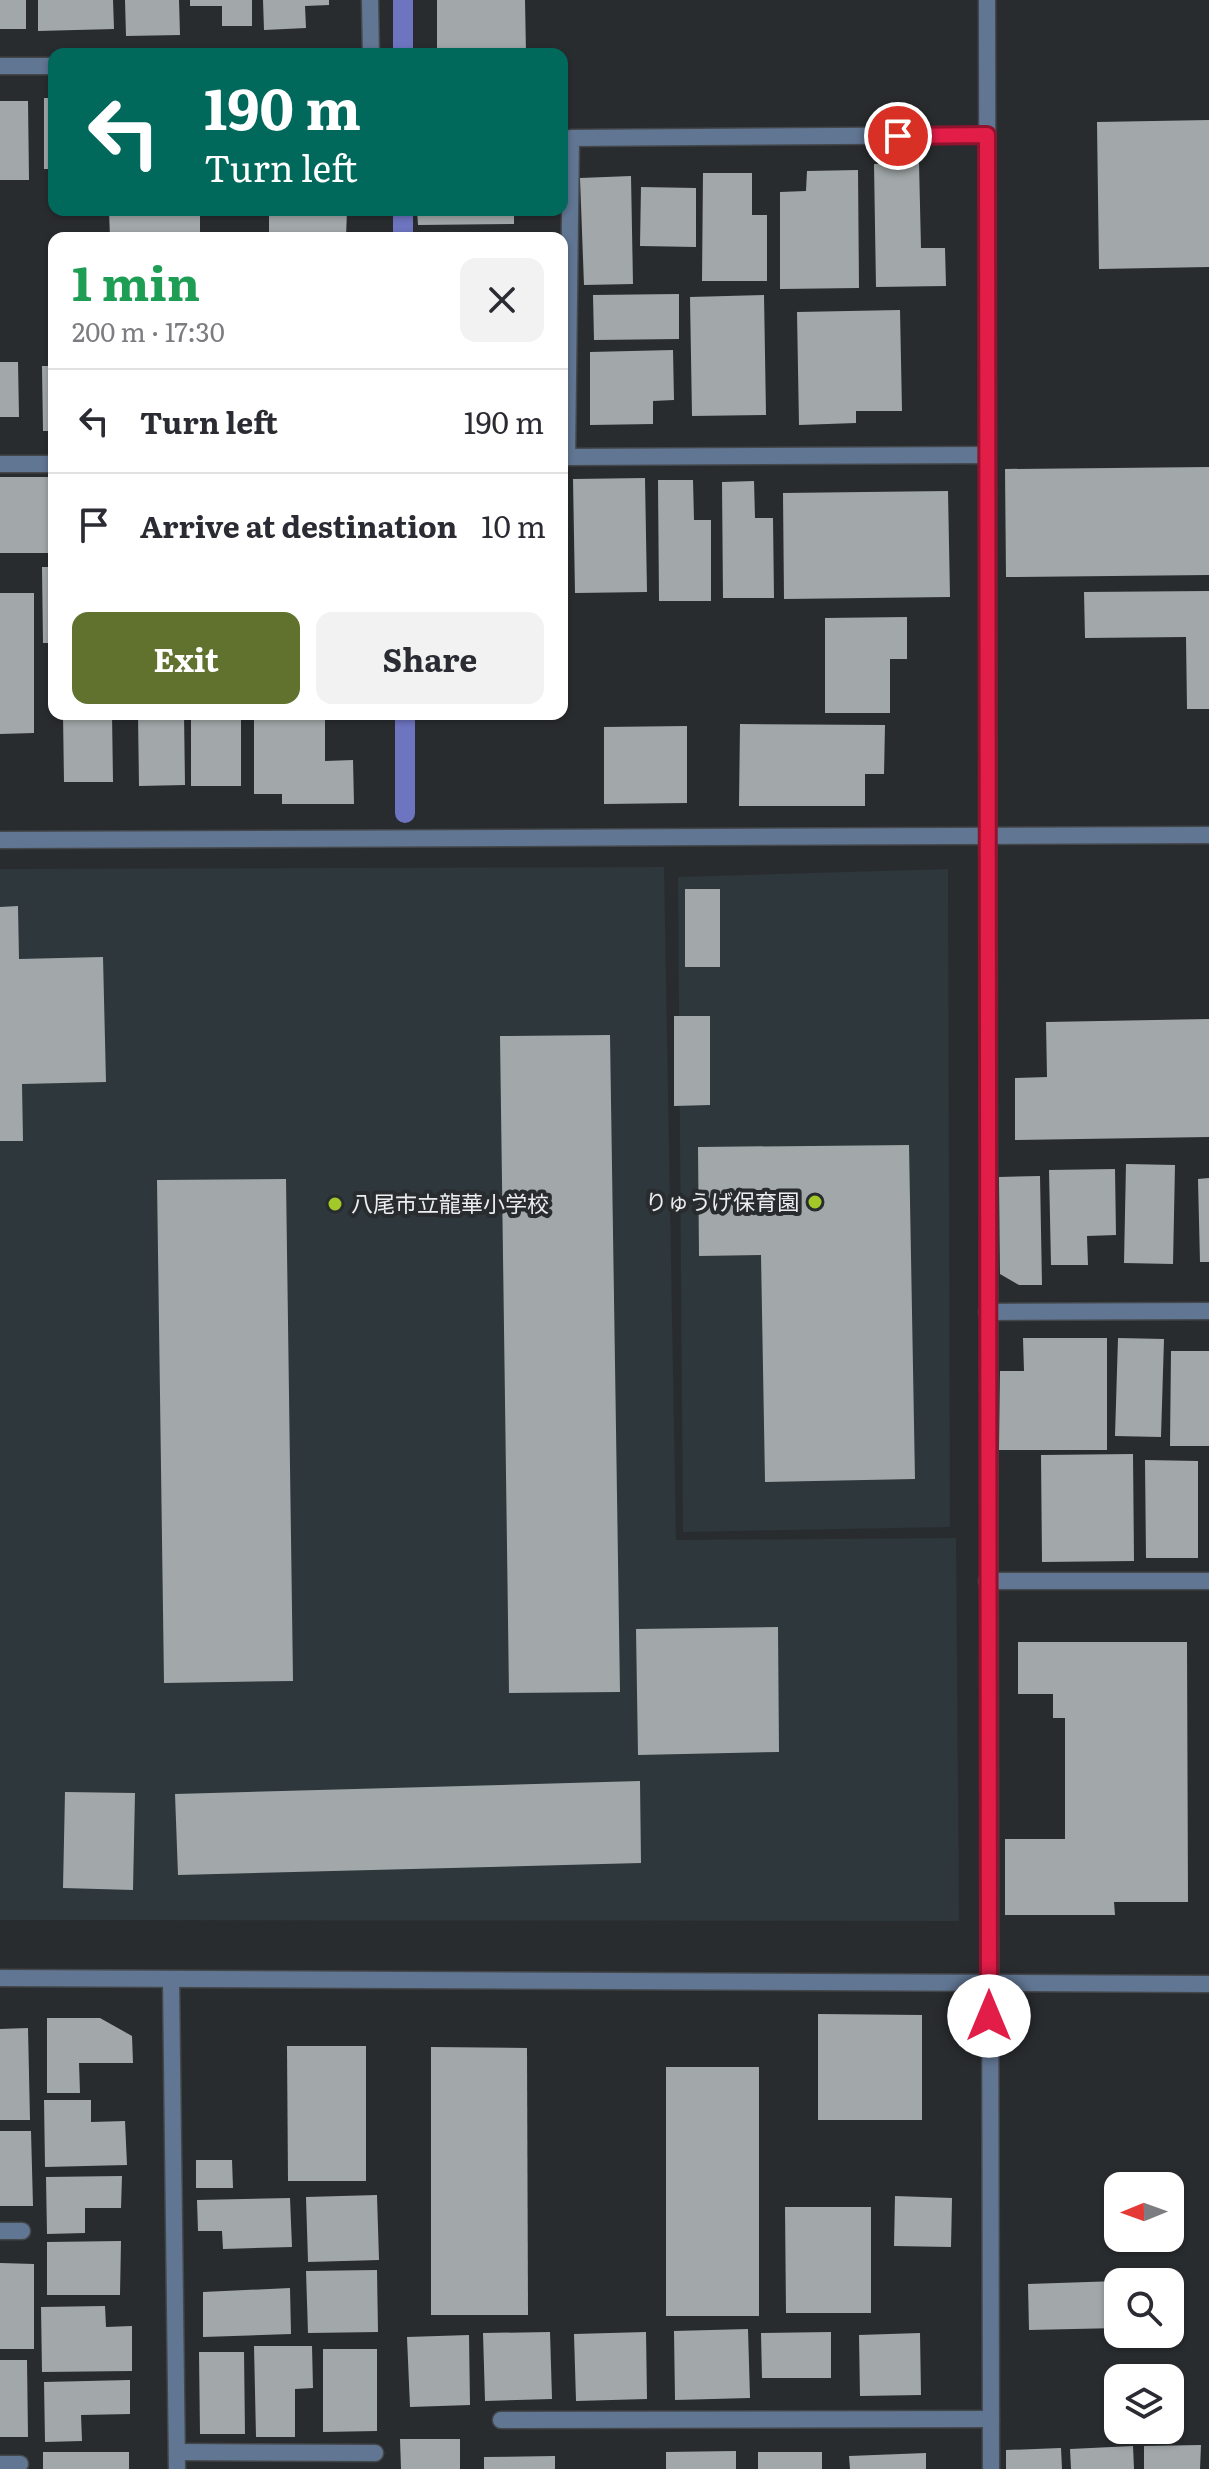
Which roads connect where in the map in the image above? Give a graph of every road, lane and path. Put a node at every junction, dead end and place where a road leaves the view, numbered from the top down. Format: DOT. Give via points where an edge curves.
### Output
graph roads {
  1 [pos="370,0"];
  2 [pos="987,0"];
  3 [pos="371,48"];
  4 [pos="0,66"];
  5 [pos="48,66"];
  6 [pos="987,135"];
  7 [pos="568,377"];
  8 [pos="986,455"];
  9 [pos="568,457"];
  10 [pos="0,464"];
  11 [pos="48,464"];
  12 [pos="1209,835"];
  13 [pos="986,837"];
  14 [pos="0,840"];
  15 [pos="1209,1311"];
  16 [pos="987,1312"];
  17 [pos="987,1581"];
  18 [pos="1209,1581"];
  19 [pos="0,1978"];
  20 [pos="171,1979"];
  21 [pos="1209,1984"];
  22 [pos="989,1985"];
  23 [pos="0,2231"];
  24 [pos="22,2231"];
  25 [pos="991,2419"];
  26 [pos="501,2420"];
  27 [pos="375,2453"];
  28 [pos="177,2461"];
  29 [pos="0,2464"];
  30 [pos="20,2464"];
  31 [pos="991,2469"];
  1 -- 3 [label="street"];
  2 -- 6 [label="street"];
  4 -- 5 [label="street"];
  6 -- 7 [label="street" via="571,138"];
  6 -- 8 [label="street"];
  8 -- 9 [label="street"];
  8 -- 13 [label="street"];
  10 -- 11 [label="street"];
  12 -- 13 [label="street"];
  13 -- 14 [label="street"];
  13 -- 16 [label="street"];
  15 -- 16 [label="street"];
  16 -- 17 [label="street"];
  17 -- 18 [label="street"];
  17 -- 22 [label="street"];
  19 -- 20 [label="street"];
  20 -- 22 [label="street"];
  20 -- 28 [label="street"];
  21 -- 22 [label="street"];
  22 -- 25 [label="street"];
  23 -- 24 [label="street"];
  25 -- 26 [label="street"];
  25 -- 31 [label="street"];
  27 -- 28 [label="street"];
  29 -- 30 [label="street"];
}
